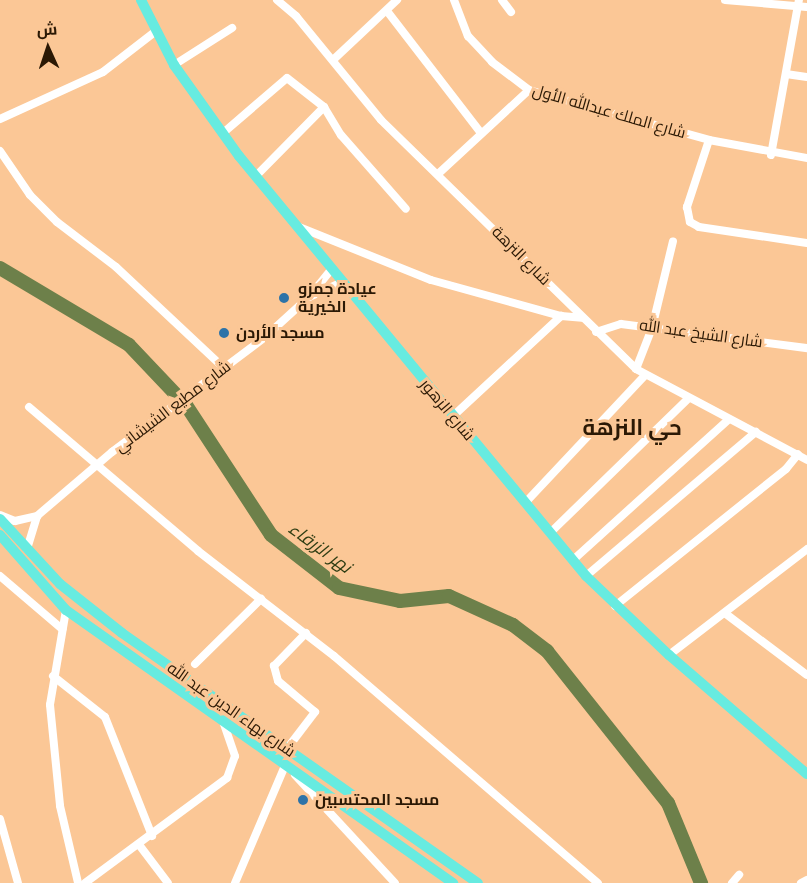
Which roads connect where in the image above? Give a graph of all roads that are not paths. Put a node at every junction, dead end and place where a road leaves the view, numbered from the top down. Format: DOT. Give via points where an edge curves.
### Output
graph roads {
  1 [pos="141,0"];
  2 [pos="277,0"];
  3 [pos="288,0"];
  4 [pos="397,0"];
  5 [pos="454,0"];
  6 [pos="502,0"];
  7 [pos="724,0"];
  8 [pos="801,4"];
  9 [pos="387,11"];
  10 [pos="511,12"];
  11 [pos="296,16"];
  12 [pos="232,28"];
  13 [pos="156,31"];
  14 [pos="333,60"];
  15 [pos="174,65"];
  16 [pos="786,74"];
  17 [pos="807,77"];
  18 [pos="529,90"];
  19 [pos="324,107"];
  20 [pos="0,119"];
  21 [pos="223,133"];
  22 [pos="481,133"];
  23 [pos="709,140"];
  24 [pos="0,151"];
  25 [pos="771,155"];
  26 [pos="807,158"];
  27 [pos="438,174"];
  28 [pos="256,176"];
  29 [pos="406,209"];
  30 [pos="299,227"];
  31 [pos="673,241"];
  32 [pos="807,243"];
  33 [pos="331,270"];
  34 [pos="341,282"];
  35 [pos="309,297"];
  36 [pos="561,316"];
  37 [pos="582,318"];
  38 [pos="652,328"];
  39 [pos="596,332"];
  40 [pos="807,348"];
  41 [pos="636,369"];
  42 [pos="222,371"];
  43 [pos="645,375"];
  44 [pos="688,399"];
  45 [pos="29,407"];
  46 [pos="452,417"];
  47 [pos="729,419"];
  48 [pos="756,432"];
  49 [pos="798,454"];
  50 [pos="807,460"];
  51 [pos="99,463"];
  52 [pos="525,503"];
  53 [pos="37,516"];
  54 [pos="0,517"];
  55 [pos="550,533"];
  56 [pos="0,535"];
  57 [pos="27,549"];
  58 [pos="807,549"];
  59 [pos="573,560"];
  60 [pos="0,576"];
  61 [pos="586,576"];
  62 [pos="261,599"];
  63 [pos="615,606"];
  64 [pos="66,610"];
  65 [pos="726,614"];
  66 [pos="62,629"];
  67 [pos="306,633"];
  68 [pos="137,644"];
  69 [pos="127,655"];
  70 [pos="669,655"];
  71 [pos="195,664"];
  72 [pos="807,675"];
  73 [pos="53,676"];
  74 [pos="224,724"];
  75 [pos="286,750"];
  76 [pos="287,767"];
  77 [pos="807,774"];
  78 [pos="0,819"];
  79 [pos="152,836"];
  80 [pos="140,846"];
  81 [pos="739,875"];
  82 [pos="807,880"];
  83 [pos="18,883"];
  84 [pos="78,883"];
  85 [pos="85,883"];
  86 [pos="168,883"];
  87 [pos="235,883"];
  88 [pos="396,883"];
  89 [pos="453,883"];
  90 [pos="478,883"];
  91 [pos="598,883"];
  92 [pos="732,883"];
  93 [pos="801,883"];
  1 -- 13 [label="main road, شارع الزهور"];
  2 -- 11 [label="street, شارع النزهة"];
  3 -- 11 [label="street"];
  4 -- 9 [label="street"];
  5 -- 18 [label="street, شارع الملك عبدالله الأول" via="468,36 492,62"];
  6 -- 10 [label="street"];
  7 -- 8 [label="street"];
  8 -- 16 [label="street"];
  9 -- 14 [label="street"];
  9 -- 22 [label="street"];
  11 -- 14 [label="street, شارع النزهة"];
  12 -- 15 [label="street"];
  13 -- 15 [label="main road, شارع الزهور"];
  13 -- 20 [label="street" via="103,72"];
  14 -- 27 [label="street, شارع النزهة" via="381,120"];
  15 -- 21 [label="main road, شارع الزهور"];
  16 -- 17 [label="street"];
  16 -- 25 [label="street"];
  18 -- 22 [label="street"];
  18 -- 23 [label="street, شارع الملك عبدالله الأول"];
  19 -- 21 [label="street" via="285,78"];
  19 -- 28 [label="street"];
  19 -- 29 [label="street" via="341,135"];
  21 -- 28 [label="main road, شارع الزهور"];
  22 -- 27 [label="street"];
  23 -- 25 [label="street, شارع الملك عبدالله الأول"];
  23 -- 32 [label="street" via="686,210 690,222 699,227"];
  24 -- 42 [label="street" via="30,195 57,222 116,267"];
  25 -- 26 [label="street, شارع الملك عبدالله الأول"];
  27 -- 37 [label="street, شارع النزهة"];
  28 -- 30 [label="main road, شارع الزهور"];
  30 -- 33 [label="main road, شارع الزهور"];
  30 -- 36 [label="street" via="399,269"];
  31 -- 38 [label="street"];
  33 -- 34 [label="main road, شارع الزهور"];
  33 -- 35 [label="street, شارع مطيع الشيشاني"];
  34 -- 35 [label="street, شارع مطيع الشيشاني"];
  34 -- 46 [label="main road, شارع الزهور"];
  35 -- 42 [label="street, شارع مطيع الشيشاني"];
  36 -- 37 [label="street"];
  36 -- 46 [label="street"];
  37 -- 39 [label="street, شارع النزهة"];
  38 -- 39 [label="street, شارع الشيخ عبد الله" via="614,324"];
  38 -- 40 [label="street, شارع الشيخ عبد الله"];
  38 -- 41 [label="street"];
  39 -- 41 [label="street, شارع النزهة"];
  41 -- 43 [label="street, شارع النزهة"];
  42 -- 51 [label="street, شارع مطيع الشيشاني"];
  43 -- 44 [label="street, شارع النزهة"];
  43 -- 52 [label="street"];
  44 -- 47 [label="street, شارع النزهة"];
  44 -- 55 [label="street"];
  45 -- 51 [label="street"];
  46 -- 52 [label="main road, شارع الزهور"];
  47 -- 48 [label="street, شارع النزهة"];
  47 -- 59 [label="street"];
  48 -- 49 [label="street, شارع النزهة"];
  48 -- 61 [label="street"];
  49 -- 50 [label="street, شارع النزهة"];
  49 -- 63 [label="street" via="786,469"];
  51 -- 53 [label="street, شارع مطيع الشيشاني"];
  51 -- 62 [label="street" via="151,512"];
  52 -- 55 [label="main road, شارع الزهور"];
  53 -- 54 [label="street" via="15,521"];
  53 -- 57 [label="street"];
  54 -- 57 [label="main road, شارع بهاء الدين عبد الله"];
  55 -- 59 [label="main road, شارع الزهور"];
  56 -- 64 [label="main road, شارع بهاء الدين عبد الله"];
  57 -- 68 [label="main road, شارع بهاء الدين عبد الله" via="60,584"];
  58 -- 65 [label="street"];
  59 -- 61 [label="main road, شارع الزهور"];
  60 -- 66 [label="street"];
  61 -- 63 [label="main road, شارع الزهور"];
  62 -- 67 [label="street"];
  62 -- 71 [label="street"];
  63 -- 70 [label="main road, شارع الزهور"];
  64 -- 66 [label="street"];
  64 -- 69 [label="main road, شارع بهاء الدين عبد الله"];
  65 -- 70 [label="street"];
  65 -- 72 [label="street"];
  66 -- 73 [label="street"];
  67 -- 75 [label="street" via="274,666 278,681 315,712"];
  67 -- 91 [label="street" via="556,843"];
  68 -- 69 [label="main road"];
  68 -- 75 [label="main road, شارع بهاء الدين عبد الله"];
  69 -- 74 [label="main road, شارع بهاء الدين عبد الله"];
  70 -- 77 [label="main road, شارع الزهور"];
  73 -- 79 [label="street" via="105,717"];
  73 -- 84 [label="street" via="50,705 60,806"];
  74 -- 76 [label="main road, شارع بهاء الدين عبد الله"];
  74 -- 79 [label="street" via="235,756 230,773"];
  75 -- 90 [label="main road, شارع بهاء الدين عبد الله"];
  76 -- 87 [label="street"];
  76 -- 88 [label="street"];
  76 -- 89 [label="main road, شارع بهاء الدين عبد الله"];
  78 -- 83 [label="street"];
  79 -- 80 [label="street"];
  80 -- 85 [label="street"];
  80 -- 86 [label="street"];
  81 -- 92 [label="street"];
  82 -- 93 [label="street"];
}
